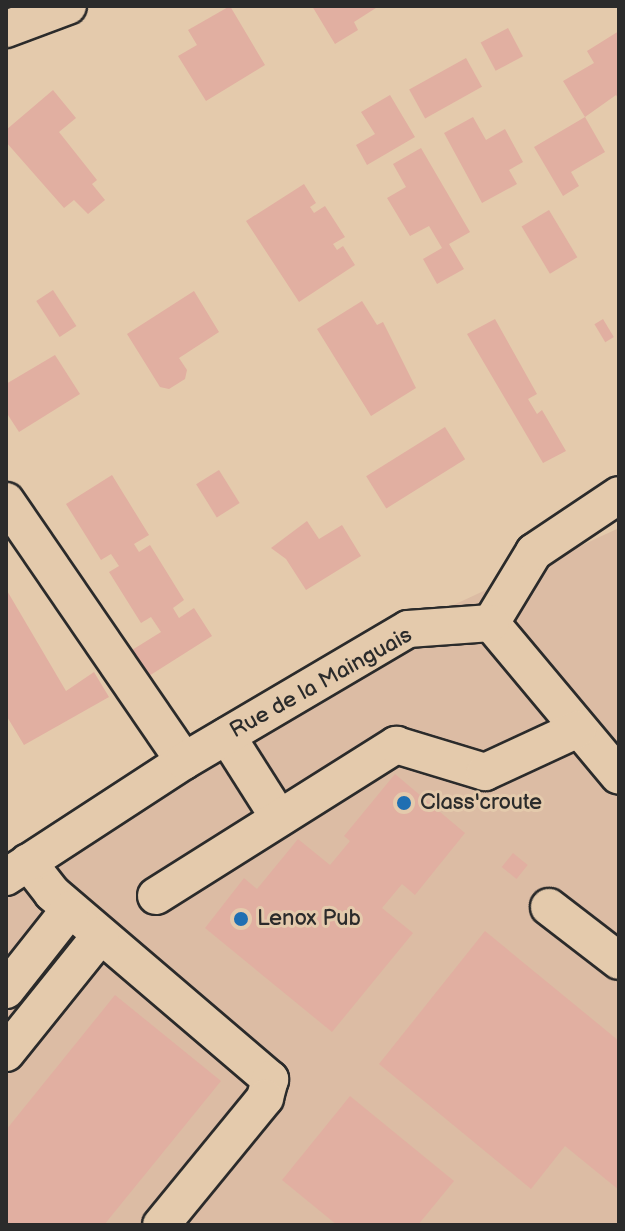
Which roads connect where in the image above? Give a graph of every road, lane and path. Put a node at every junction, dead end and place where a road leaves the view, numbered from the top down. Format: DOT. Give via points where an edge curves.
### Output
graph roads {
  1 [pos="68,6"];
  2 [pos="6,29"];
  3 [pos="619,495"];
  4 [pos="6,501"];
  5 [pos="491,623"];
  6 [pos="578,729"];
  7 [pos="227,736"];
  8 [pos="184,761"];
  9 [pos="619,776"];
  10 [pos="279,818"];
  11 [pos="17,870"];
  12 [pos="156,896"];
  13 [pos="549,907"];
  14 [pos="70,909"];
  15 [pos="101,935"];
  16 [pos="619,961"];
  17 [pos="6,990"];
  18 [pos="6,1053"];
  19 [pos="161,1225"];
  1 -- 2 [label="street"];
  3 -- 5 [label="street" via="534,552"];
  4 -- 8 [label="street"];
  5 -- 6 [label="street"];
  5 -- 7 [label="street, Rue de la Mainguais" via="408,629"];
  6 -- 9 [label="street"];
  6 -- 10 [label="street" via="485,772 396,745"];
  7 -- 8 [label="street, Rue de la Mainguais"];
  7 -- 10 [label="street"];
  8 -- 11 [label="street, Rue de la Mainguais"];
  10 -- 12 [label="street"];
  11 -- 14 [label="street"];
  13 -- 16 [label="street"];
  14 -- 15 [label="street"];
  14 -- 17 [label="street"];
  15 -- 18 [label="street"];
  15 -- 19 [label="street" via="270,1079 265,1098"];
}
